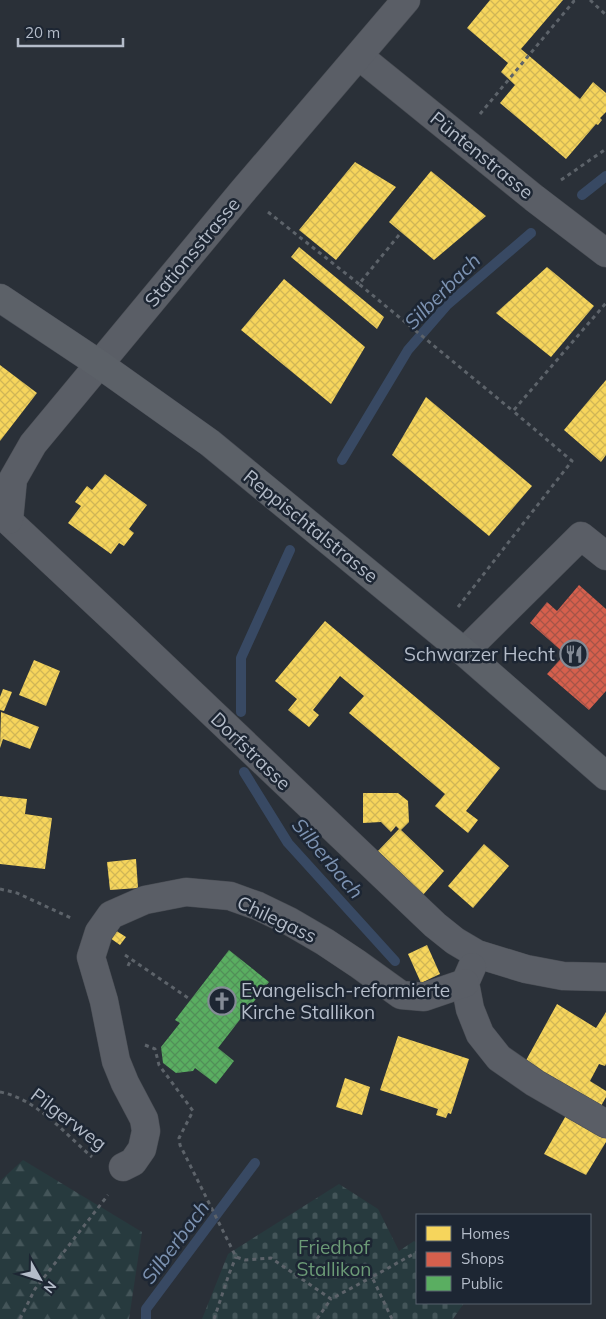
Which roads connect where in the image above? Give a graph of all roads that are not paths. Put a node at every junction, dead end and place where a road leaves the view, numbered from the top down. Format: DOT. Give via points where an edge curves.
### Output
graph roads {
  1 [pos="406,0"];
  2 [pos="359,56"];
  3 [pos="606,253"];
  4 [pos="0,298"];
  5 [pos="99,364"];
  6 [pos="4,516"];
  7 [pos="606,556"];
  8 [pos="464,652"];
  9 [pos="606,776"];
  10 [pos="477,954"];
  11 [pos="603,982"];
  12 [pos="465,983"];
  13 [pos="606,1124"];
  14 [pos="122,1167"];
  1 -- 2 [label="street, Stationsstrasse"];
  2 -- 3 [label="street, Püntenstrasse"];
  2 -- 5 [label="street, Stationsstrasse"];
  4 -- 5 [label="main road, Reppischtalstrasse"];
  5 -- 6 [label="street, Stationsstrasse" via="32,444 13,479"];
  5 -- 8 [label="main road, Reppischtalstrasse" via="210,444"];
  6 -- 10 [label="street, Dorfstrasse" via="428,919"];
  7 -- 8 [label="street" via="581,536"];
  8 -- 9 [label="main road, Reppischtalstrasse"];
  10 -- 11 [label="street, Dorfstrasse" via="526,969"];
  10 -- 12 [label="street"];
  12 -- 13 [label="street" via="470,1009 480,1034 499,1058"];
  12 -- 14 [label="street, Chilegass" via="424,997 401,995 289,921 230,896 186,892 145,900 111,915 99,932 91,957 116,1060 124,1083 144,1119 146,1131 142,1149 133,1162"];
}
